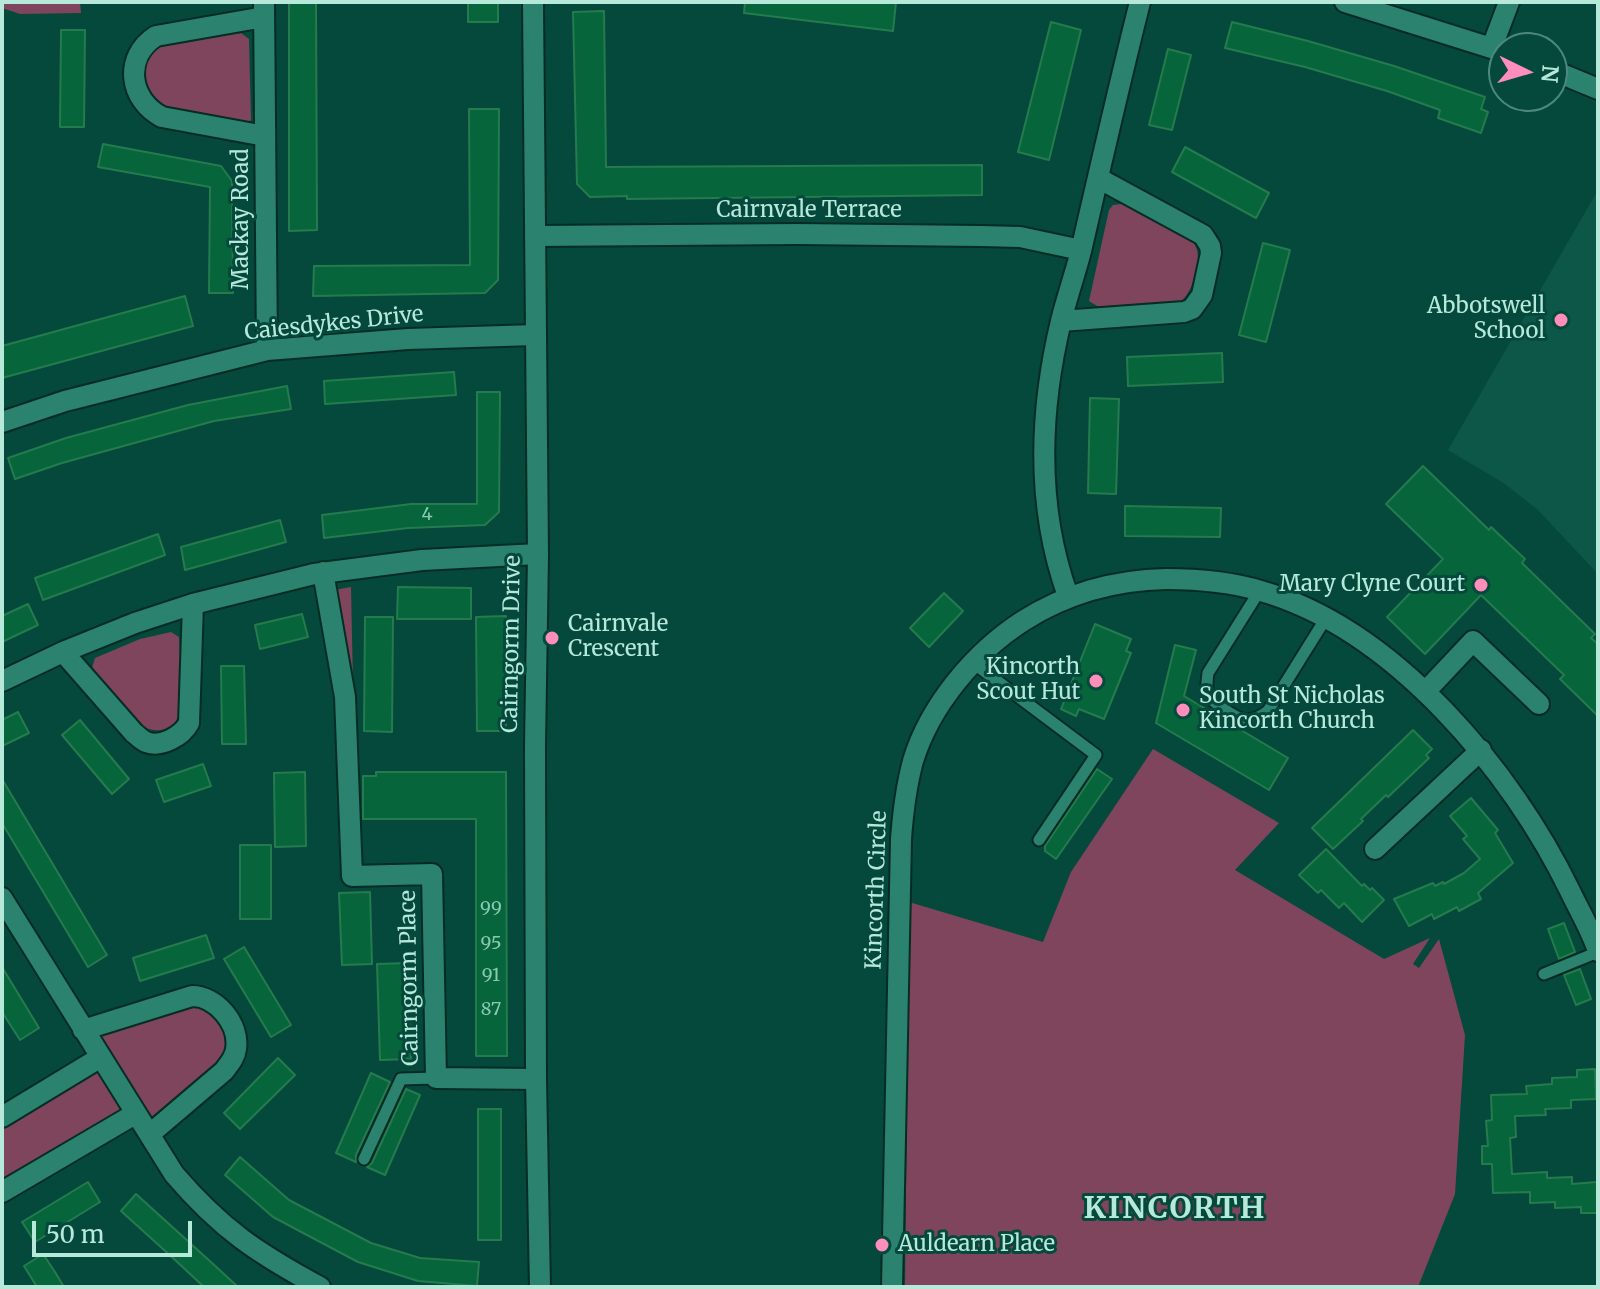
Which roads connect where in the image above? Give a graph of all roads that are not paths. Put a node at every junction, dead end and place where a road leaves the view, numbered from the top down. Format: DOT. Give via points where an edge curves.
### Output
graph roads {
  1 [pos="533,2"];
  2 [pos="1140,2"];
  3 [pos="1345,2"];
  4 [pos="1509,2"];
  5 [pos="264,9"];
  6 [pos="1502,32"];
  7 [pos="1488,47"];
  8 [pos="1568,77"];
  9 [pos="1598,89"];
  10 [pos="265,136"];
  11 [pos="1098,178"];
  12 [pos="535,236"];
  13 [pos="1081,250"];
  14 [pos="1061,321"];
  15 [pos="535,335"];
  16 [pos="267,350"];
  17 [pos="2,422"];
  18 [pos="538,554"];
  19 [pos="323,572"];
  20 [pos="1260,590"];
  21 [pos="1068,596"];
  22 [pos="193,604"];
  23 [pos="1326,618"];
  24 [pos="63,652"];
  25 [pos="972,661"];
  26 [pos="2,681"];
  27 [pos="1425,692"];
  28 [pos="1539,704"];
  29 [pos="1481,750"];
  30 [pos="1039,840"];
  31 [pos="1375,849"];
  32 [pos="2,898"];
  33 [pos="1598,952"];
  34 [pos="1544,974"];
  35 [pos="83,1030"];
  36 [pos="101,1057"];
  37 [pos="436,1078"];
  38 [pos="536,1079"];
  39 [pos="135,1114"];
  40 [pos="2,1117"];
  41 [pos="150,1134"];
  42 [pos="364,1159"];
  43 [pos="2,1192"];
  44 [pos="320,1287"];
  45 [pos="540,1287"];
  46 [pos="892,1287"];
  1 -- 12 [label="street, Cairngorm Drive"];
  2 -- 11 [label="street"];
  3 -- 7 [label="street"];
  4 -- 6 [label="street"];
  5 -- 10 [label="street, Mackay Road"];
  5 -- 10 [label="street, Mackay Road" via="156,36 138,55 135,74 138,95 162,117"];
  8 -- 9 [label="street"];
  10 -- 16 [label="street, Mackay Road"];
  11 -- 13 [label="street"];
  11 -- 14 [label="street" via="1203,235 1211,253 1202,295 1184,312"];
  12 -- 13 [label="street, Cairnvale Terrace" via="981,236 1020,237"];
  12 -- 15 [label="street, Cairngorm Drive"];
  13 -- 14 [label="street"];
  14 -- 21 [label="street" via="1043,454 1054,549"];
  15 -- 16 [label="street, Caiesdykes Drive"];
  15 -- 18 [label="street, Cairngorm Drive"];
  16 -- 17 [label="street, Caiesdykes Drive"];
  18 -- 19 [label="street"];
  18 -- 38 [label="street, Cairngorm Drive"];
  19 -- 22 [label="street"];
  19 -- 37 [label="street, Cairngorm Place" via="345,697 352,876 432,874"];
  20 -- 21 [label="street, Kincorth Circle" via="1196,579 1147,579"];
  20 -- 23 [label="street, Kincorth Circle"];
  20 -- 23 [label="lane" via="1208,673 1211,699 1237,718 1257,719 1268,711"];
  21 -- 25 [label="street, Kincorth Circle" via="1011,629"];
  22 -- 24 [label="street"];
  22 -- 24 [label="street" via="189,723 184,732 163,742 147,743 134,733"];
  23 -- 27 [label="street, Kincorth Circle"];
  24 -- 26 [label="street"];
  25 -- 30 [label="lane" via="1096,755"];
  25 -- 46 [label="street, Kincorth Circle" via="938,708 914,758 905,797"];
  27 -- 28 [label="street" via="1473,641"];
  27 -- 29 [label="street, Kincorth Circle"];
  29 -- 31 [label="street"];
  29 -- 33 [label="street, Kincorth Circle" via="1535,826"];
  32 -- 35 [label="street"];
  33 -- 34 [label="lane"];
  35 -- 36 [label="street"];
  35 -- 41 [label="street" via="192,996 214,1001 224,1011 236,1037 232,1060"];
  36 -- 39 [label="street"];
  36 -- 40 [label="street"];
  37 -- 38 [label="street, Cairngorm Place"];
  37 -- 42 [label="lane" via="401,1079"];
  38 -- 45 [label="street, Cairngorm Drive"];
  39 -- 41 [label="street"];
  39 -- 43 [label="street"];
  41 -- 44 [label="street" via="203,1209 262,1255"];
}
